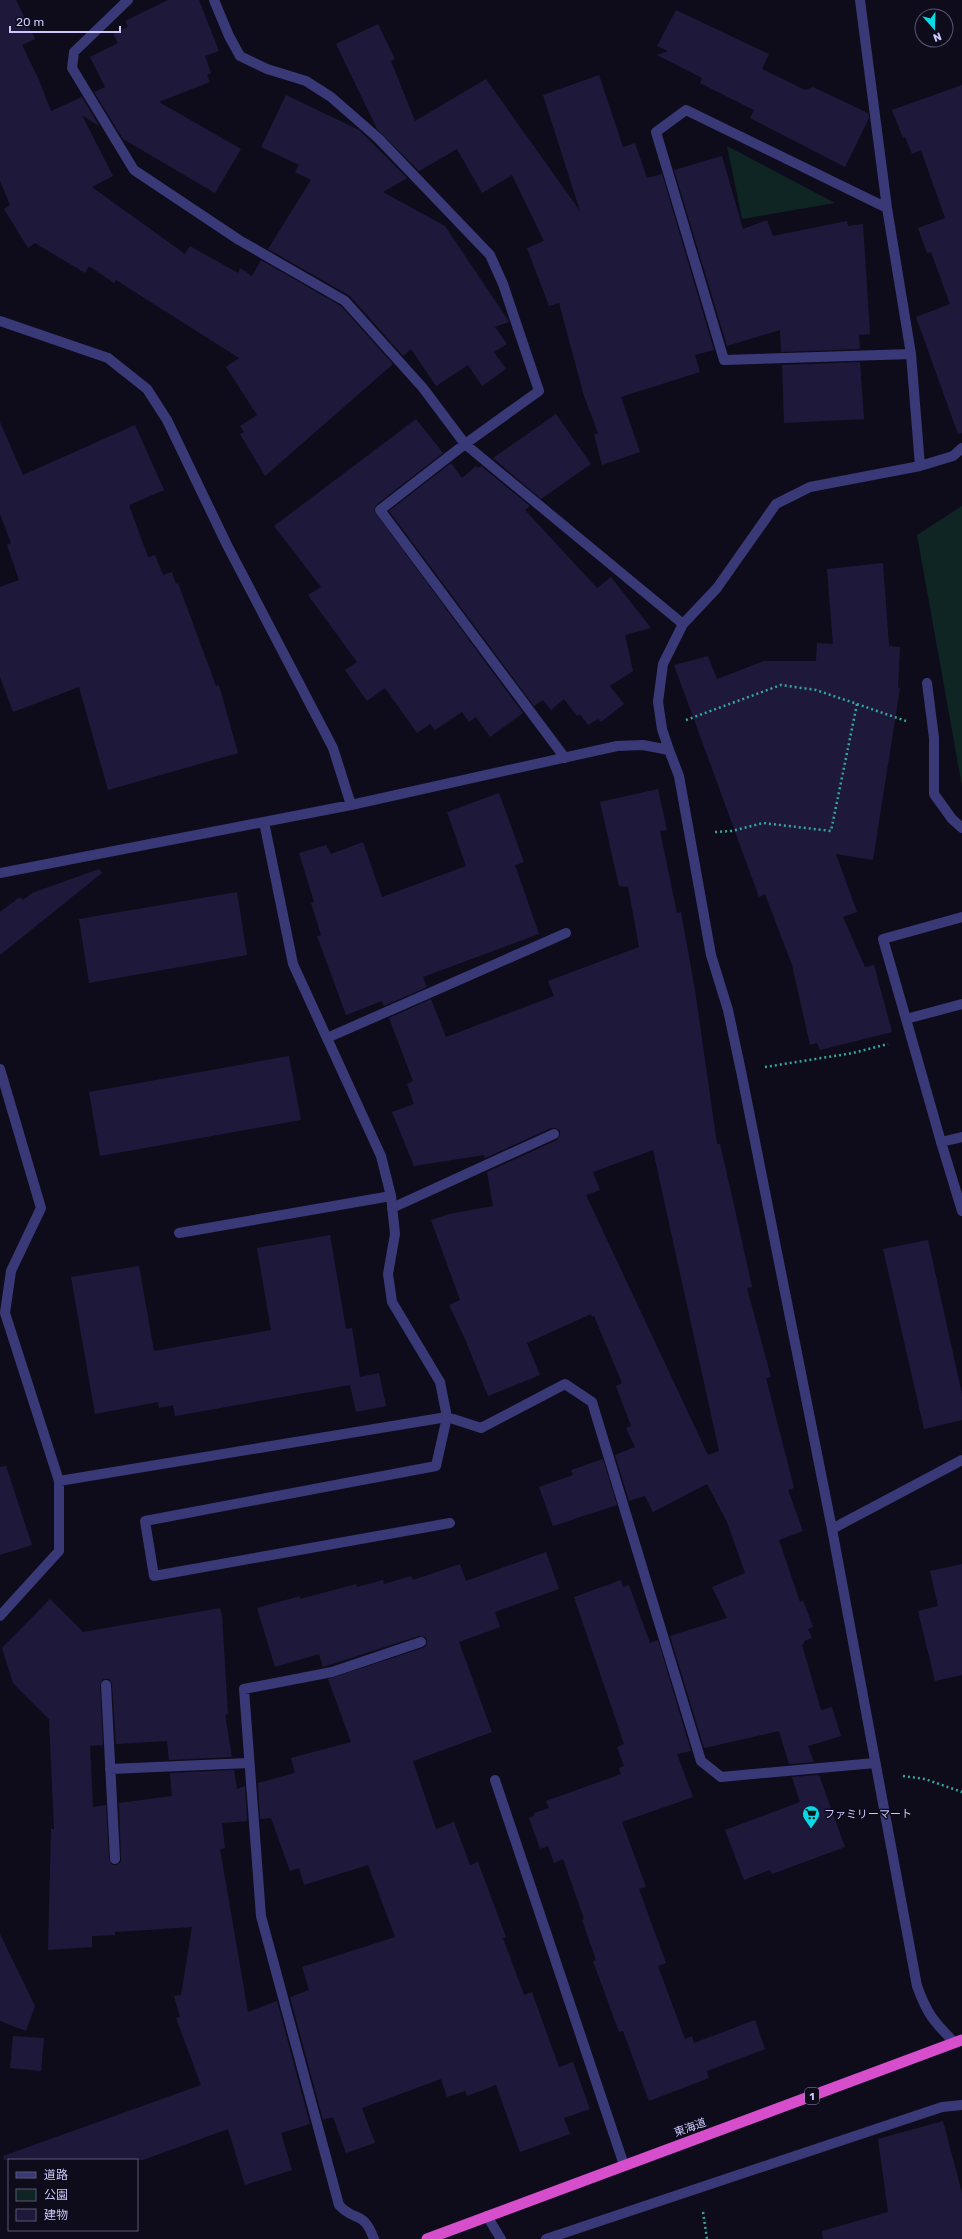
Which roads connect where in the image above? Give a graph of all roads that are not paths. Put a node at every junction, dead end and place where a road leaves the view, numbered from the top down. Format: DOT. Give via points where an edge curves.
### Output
graph roads {
  1 [pos="128,0"];
  2 [pos="214,0"];
  3 [pos="860,0"];
  4 [pos="887,208"];
  5 [pos="0,321"];
  6 [pos="911,354"];
  7 [pos="464,444"];
  8 [pos="962,448"];
  9 [pos="920,466"];
  10 [pos="682,624"];
  11 [pos="927,683"];
  12 [pos="669,750"];
  13 [pos="565,758"];
  14 [pos="351,805"];
  15 [pos="264,822"];
  16 [pos="962,828"];
  17 [pos="0,873"];
  18 [pos="962,917"];
  19 [pos="566,933"];
  20 [pos="962,1004"];
  21 [pos="906,1019"];
  22 [pos="327,1038"];
  23 [pos="0,1069"];
  24 [pos="554,1134"];
  25 [pos="962,1137"];
  26 [pos="941,1142"];
  27 [pos="391,1196"];
  28 [pos="392,1208"];
  29 [pos="962,1211"];
  30 [pos="179,1233"];
  31 [pos="447,1417"];
  32 [pos="962,1460"];
  33 [pos="59,1481"];
  34 [pos="450,1523"];
  35 [pos="832,1529"];
  36 [pos="0,1616"];
  37 [pos="421,1642"];
  38 [pos="106,1685"];
  39 [pos="249,1762"];
  40 [pos="875,1763"];
  41 [pos="110,1769"];
  42 [pos="495,1780"];
  43 [pos="115,1859"];
  44 [pos="959,2041"];
  45 [pos="962,2105"];
  46 [pos="624,2165"];
  47 [pos="487,2216"];
  48 [pos="374,2239"];
  49 [pos="427,2239"];
  50 [pos="501,2239"];
  51 [pos="546,2239"];
  1 -- 7 [label="street" via="74,52 72,68 134,170 239,240 345,301 423,388"];
  2 -- 7 [label="street" via="240,56 267,69 306,81 331,97 378,138 490,255 503,284 539,391"];
  3 -- 4 [label="street"];
  4 -- 6 [label="street"];
  4 -- 6 [label="street" via="686,110 656,132 724,360"];
  5 -- 14 [label="street" via="108,358 147,389 167,420 227,544 333,748"];
  6 -- 9 [label="street"];
  7 -- 10 [label="street"];
  7 -- 13 [label="street" via="380,510"];
  8 -- 9 [label="street" via="953,456"];
  9 -- 10 [label="street" via="810,487 776,504 717,588"];
  10 -- 12 [label="street" via="663,664 658,702 662,729"];
  11 -- 16 [label="street" via="933,718 934,794"];
  12 -- 13 [label="street" via="643,745 617,746"];
  12 -- 35 [label="street" via="679,776 711,955 728,1010 741,1071"];
  13 -- 14 [label="street"];
  14 -- 15 [label="street"];
  15 -- 17 [label="street"];
  15 -- 22 [label="street" via="293,964"];
  18 -- 21 [label="street" via="884,939"];
  19 -- 22 [label="street"];
  20 -- 21 [label="street"];
  21 -- 26 [label="street"];
  22 -- 27 [label="street" via="382,1156"];
  23 -- 33 [label="street" via="41,1208 11,1271 5,1313"];
  24 -- 28 [label="street"];
  25 -- 26 [label="street"];
  26 -- 29 [label="street"];
  27 -- 28 [label="street"];
  27 -- 30 [label="street"];
  28 -- 31 [label="street" via="395,1234 388,1274 392,1302 440,1382"];
  31 -- 33 [label="street"];
  31 -- 34 [label="street" via="436,1466 144,1521 154,1576"];
  31 -- 40 [label="street" via="481,1428 565,1384 592,1402 701,1761 721,1777"];
  32 -- 35 [label="street"];
  33 -- 36 [label="street" via="59,1551"];
  35 -- 40 [label="street"];
  37 -- 39 [label="street" via="332,1672 244,1689"];
  38 -- 41 [label="street"];
  39 -- 41 [label="street"];
  39 -- 48 [label="street" via="261,1916 339,2205 346,2213 359,2216 369,2225"];
  40 -- 44 [label="street" via="916,1986 933,2021"];
  41 -- 43 [label="street"];
  42 -- 46 [label="street"];
  44 -- 46 [label="highway, 東海道 / 1"];
  45 -- 51 [label="street" via="942,2107"];
  46 -- 47 [label="highway, 東海道 / 1"];
  47 -- 49 [label="highway, 東海道 / 1"];
  47 -- 50 [label="street"];
}
